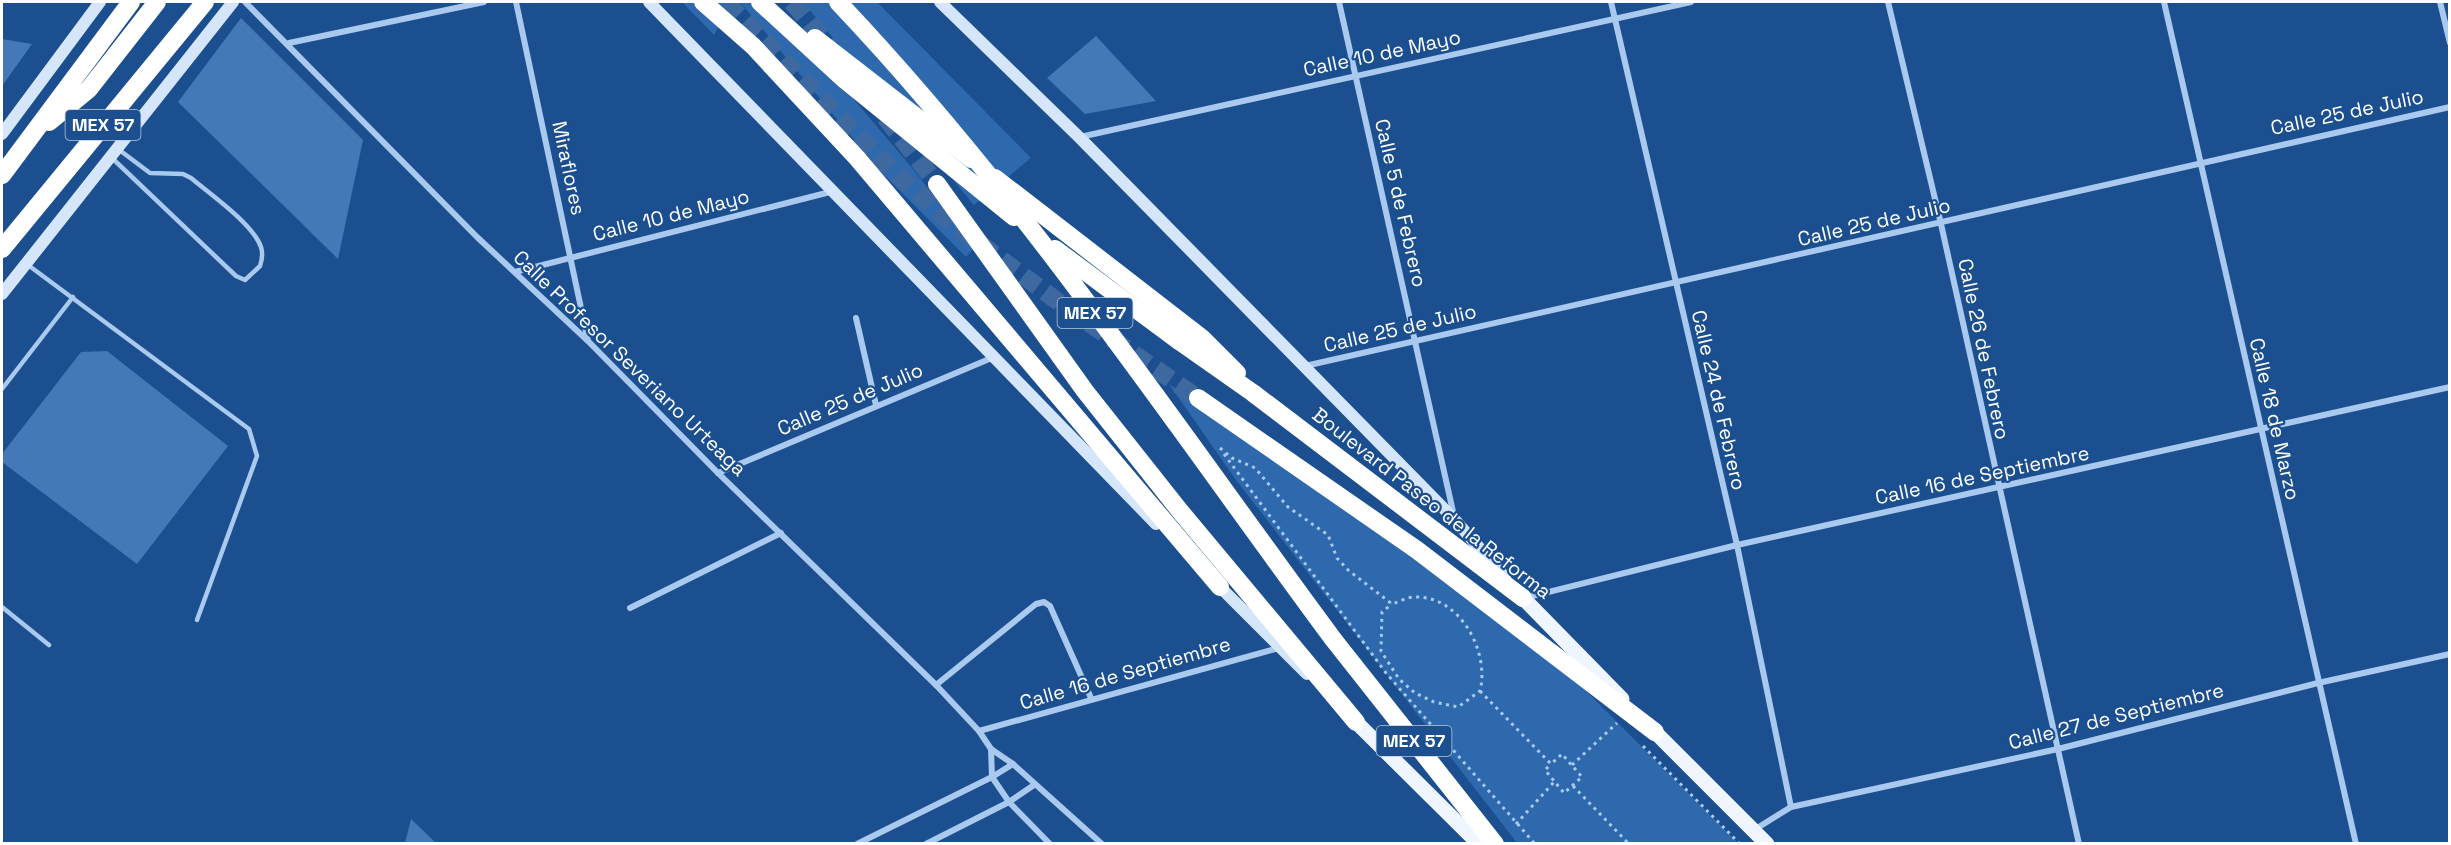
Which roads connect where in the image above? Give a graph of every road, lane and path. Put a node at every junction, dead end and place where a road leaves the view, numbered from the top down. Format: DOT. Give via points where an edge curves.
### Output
graph roads {
  1 [pos="100,2"];
  2 [pos="131,2"];
  3 [pos="157,2"];
  4 [pos="205,2"];
  5 [pos="233,2"];
  6 [pos="245,2"];
  7 [pos="484,2"];
  8 [pos="516,2"];
  9 [pos="649,2"];
  10 [pos="703,2"];
  11 [pos="760,2"];
  12 [pos="776,2"];
  13 [pos="838,2"];
  14 [pos="940,2"];
  15 [pos="1339,2"];
  16 [pos="1611,2"];
  17 [pos="1691,2"];
  18 [pos="1888,2"];
  19 [pos="2164,2"];
  20 [pos="2440,2"];
  21 [pos="1615,18"];
  22 [pos="289,43"];
  23 [pos="2450,43"];
  24 [pos="1355,76"];
  25 [pos="2450,107"];
  26 [pos="2,134"];
  27 [pos="33,134"];
  28 [pos="1080,138"];
  29 [pos="114,152"];
  30 [pos="2200,162"];
  31 [pos="2,175"];
  32 [pos="938,183"];
  33 [pos="836,191"];
  34 [pos="1941,224"];
  35 [pos="2,249"];
  36 [pos="571,257"];
  37 [pos="26,264"];
  38 [pos="515,273"];
  39 [pos="1675,284"];
  40 [pos="2,294"];
  41 [pos="73,297"];
  42 [pos="856,318"];
  43 [pos="1416,340"];
  44 [pos="588,341"];
  45 [pos="996,356"];
  46 [pos="1305,366"];
  47 [pos="2450,387"];
  48 [pos="2,389"];
  49 [pos="1253,393"];
  50 [pos="1198,398"];
  51 [pos="876,405"];
  52 [pos="2260,429"];
  53 [pos="718,473"];
  54 [pos="1998,489"];
  55 [pos="1454,519"];
  56 [pos="781,533"];
  57 [pos="1737,545"];
  58 [pos="1220,587"];
  59 [pos="1523,598"];
  60 [pos="1392,604"];
  61 [pos="2,608"];
  62 [pos="630,608"];
  63 [pos="197,620"];
  64 [pos="49,645"];
  65 [pos="1280,648"];
  66 [pos="2450,654"];
  67 [pos="2318,683"];
  68 [pos="936,685"];
  69 [pos="1480,691"];
  70 [pos="1091,698"];
  71 [pos="1356,722"];
  72 [pos="1626,730"];
  73 [pos="979,731"];
  74 [pos="1655,732"];
  75 [pos="1634,738"];
  76 [pos="991,749"];
  77 [pos="2058,749"];
  78 [pos="1013,764"];
  79 [pos="1551,764"];
  80 [pos="1572,765"];
  81 [pos="992,777"];
  82 [pos="1554,782"];
  83 [pos="1034,785"];
  84 [pos="1573,786"];
  85 [pos="1009,802"];
  86 [pos="1791,807"];
  87 [pos="1516,824"];
  88 [pos="1754,831"];
  89 [pos="857,843"];
  90 [pos="926,843"];
  91 [pos="1050,843"];
  92 [pos="1102,843"];
  93 [pos="1479,843"];
  94 [pos="1495,843"];
  95 [pos="1535,843"];
  96 [pos="1629,843"];
  97 [pos="1740,843"];
  98 [pos="1767,843"];
  99 [pos="2079,843"];
  100 [pos="2356,843"];
  1 -- 26 [label="main road"];
  2 -- 27 [label="highway, MEX 57"];
  3 -- 27 [label="highway" via="89,89"];
  4 -- 35 [label="highway, MEX 57"];
  5 -- 29 [label="main road"];
  6 -- 22 [label="street, Calle Profesor Severiano Urteaga"];
  7 -- 22 [label="street"];
  8 -- 36 [label="street, Miraflores"];
  9 -- 33 [label="main road"];
  10 -- 58 [label="highway" via="753,46 907,214"];
  11 -- 49 [label="highway, Boulevard Paseo de la Reforma / MEX 57, bridge" via="844,80 951,167 1104,287"];
  12 -- 49 [label="highway, bridge" via="818,41 1218,352"];
  13 -- 94 [label="highway, MEX 57, bridge" via="932,103 1027,221 1333,639"];
  14 -- 28 [label="main road"];
  15 -- 24 [label="street, Calle 5 de Febrero"];
  16 -- 21 [label="street, Calle 24 de Febrero"];
  17 -- 21 [label="street, Calle 10 de Mayo"];
  18 -- 34 [label="street, Calle 26 de Febrero"];
  19 -- 30 [label="street, Calle 18 de Marzo"];
  20 -- 23 [label="street"];
  21 -- 24 [label="street, Calle 10 de Mayo"];
  21 -- 39 [label="street, Calle 24 de Febrero"];
  22 -- 38 [label="street, Calle Profesor Severiano Urteaga"];
  24 -- 28 [label="street, Calle 10 de Mayo"];
  24 -- 43 [label="street, Calle 5 de Febrero"];
  25 -- 30 [label="street, Calle 25 de Julio"];
  27 -- 31 [label="highway, MEX 57"];
  28 -- 46 [label="main road"];
  29 -- 29 [label="lane" via="236,276 246,280 260,266 261,247 254,237 191,178 183,174 150,173"];
  29 -- 37 [label="main road"];
  30 -- 34 [label="street, Calle 25 de Julio"];
  30 -- 52 [label="street, Calle 18 de Marzo"];
  32 -- 71 [label="highway" via="1092,401"];
  33 -- 36 [label="street, Calle 10 de Mayo"];
  33 -- 45 [label="main road"];
  34 -- 39 [label="street, Calle 25 de Julio"];
  34 -- 54 [label="street, Calle 26 de Febrero"];
  36 -- 38 [label="street, Calle 10 de Mayo"];
  36 -- 44 [label="street, Miraflores"];
  37 -- 40 [label="main road"];
  37 -- 41 [label="lane"];
  38 -- 44 [label="street, Calle Profesor Severiano Urteaga"];
  39 -- 43 [label="street, Calle 25 de Julio"];
  39 -- 57 [label="street, Calle 24 de Febrero"];
  41 -- 48 [label="lane"];
  41 -- 63 [label="lane" via="240,420 255,443 257,456"];
  42 -- 51 [label="street"];
  43 -- 46 [label="street, Calle 25 de Julio"];
  43 -- 55 [label="street, Calle 5 de Febrero"];
  44 -- 53 [label="street, Calle Profesor Severiano Urteaga"];
  45 -- 51 [label="street, Calle 25 de Julio"];
  45 -- 58 [label="main road"];
  46 -- 55 [label="main road"];
  47 -- 52 [label="street, Calle 16 de Septiembre"];
  49 -- 59 [label="highway, Boulevard Paseo de la Reforma / MEX 57"];
  50 -- 74 [label="highway" via="1417,550"];
  51 -- 53 [label="street, Calle 25 de Julio"];
  52 -- 54 [label="street, Calle 16 de Septiembre"];
  52 -- 67 [label="street, Calle 18 de Marzo"];
  53 -- 56 [label="street, Calle Profesor Severiano Urteaga"];
  54 -- 57 [label="street, Calle 16 de Septiembre"];
  54 -- 77 [label="street, Calle 26 de Febrero"];
  55 -- 59 [label="main road"];
  56 -- 62 [label="street"];
  56 -- 68 [label="street, Calle Profesor Severiano Urteaga"];
  57 -- 59 [label="street, Calle 16 de Septiembre"];
  57 -- 86 [label="street, Calle 24 de Febrero"];
  58 -- 65 [label="main road"];
  59 -- 74 [label="main road, Boulevard Paseo de la Reforma / MEX 57"];
  60 -- 69 [label="path" via="1414,597 1432,601 1469,628 1482,656 1484,678"];
  60 -- 69 [label="path" via="1382,612 1381,651 1399,679 1434,702 1458,706"];
  60 -- 87 [label="path" via="1348,570 1337,558 1328,535 1288,507 1255,468 1220,448 1386,673"];
  61 -- 64 [label="lane"];
  65 -- 70 [label="street, Calle 16 de Septiembre"];
  65 -- 71 [label="main road"];
  66 -- 67 [label="street, Calle 27 de Septiembre"];
  67 -- 77 [label="street, Calle 27 de Septiembre"];
  67 -- 100 [label="street, Calle 18 de Marzo"];
  68 -- 70 [label="street" via="1036,604 1044,602 1050,606"];
  68 -- 73 [label="street, Calle Profesor Severiano Urteaga"];
  69 -- 79 [label="path"];
  70 -- 73 [label="street, Calle 16 de Septiembre"];
  71 -- 93 [label="main road"];
  72 -- 80 [label="path" via="1618,722"];
  73 -- 76 [label="street, Calle Profesor Severiano Urteaga"];
  74 -- 88 [label="main road, Boulevard Paseo de la Reforma / MEX 57"];
  75 -- 97 [label="path"];
  76 -- 78 [label="street, Calle Profesor Severiano Urteaga"];
  76 -- 81 [label="street"];
  77 -- 86 [label="street, Calle 27 de Septiembre"];
  77 -- 99 [label="street, Calle 26 de Febrero"];
  78 -- 81 [label="street"];
  78 -- 83 [label="street, Calle Profesor Severiano Urteaga"];
  79 -- 80 [label="path" via="1562,754"];
  79 -- 82 [label="path" via="1545,770"];
  80 -- 84 [label="path" via="1582,777"];
  81 -- 85 [label="street"];
  81 -- 89 [label="street"];
  82 -- 84 [label="path" via="1564,793"];
  82 -- 87 [label="path"];
  83 -- 85 [label="street"];
  83 -- 92 [label="street, Calle Profesor Severiano Urteaga"];
  84 -- 96 [label="path"];
  85 -- 90 [label="street"];
  85 -- 91 [label="street"];
  86 -- 88 [label="street"];
  87 -- 95 [label="path"];
  88 -- 98 [label="main road, Boulevard Paseo de la Reforma / MEX 57"];
}
